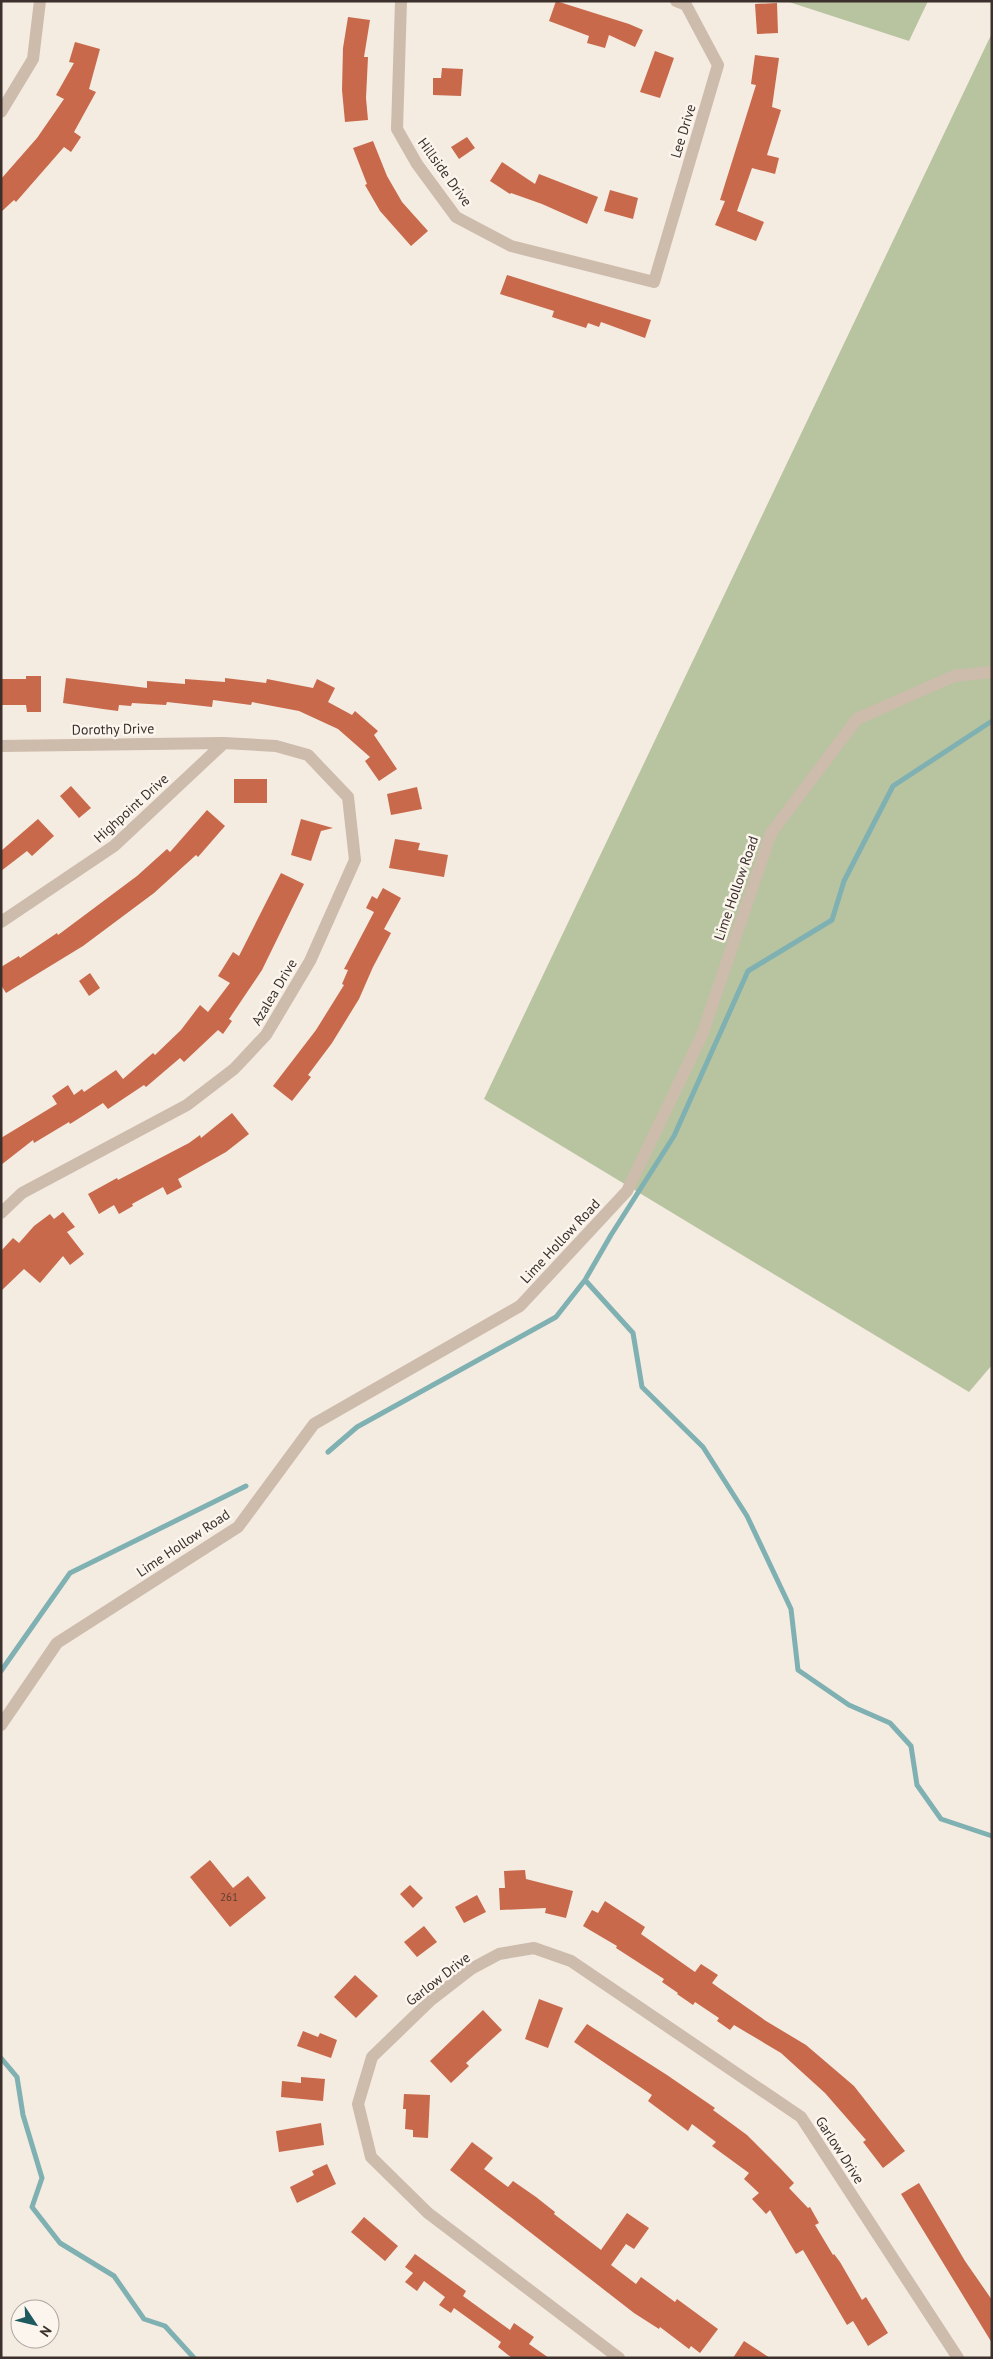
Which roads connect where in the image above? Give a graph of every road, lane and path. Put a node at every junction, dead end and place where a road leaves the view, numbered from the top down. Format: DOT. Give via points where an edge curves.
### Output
graph roads {
  1 [pos="40,1"];
  2 [pos="401,1"];
  3 [pos="676,1"];
  4 [pos="1,112"];
  5 [pos="654,282"];
  6 [pos="992,672"];
  7 [pos="224,742"];
  8 [pos="1,746"];
  9 [pos="1,922"];
  10 [pos="1,1213"];
  11 [pos="1,1726"];
  12 [pos="619,2358"];
  13 [pos="958,2358"];
  1 -- 4 [label="street" via="33,59"];
  2 -- 5 [label="street, Hillside Drive" via="396,128 417,164 456,217 511,246"];
  3 -- 5 [label="street, Lee Drive" via="686,5 718,65"];
  6 -- 11 [label="street, Lime Hollow Road" via="954,676 857,719 771,833 702,1035 627,1191 520,1306 314,1424 238,1527 56,1643"];
  7 -- 8 [label="street, Dorothy Drive"];
  7 -- 9 [label="street, Highpoint Drive" via="114,846"];
  7 -- 10 [label="street, Azalea Drive" via="276,746 308,755 348,797 354,860 310,961 266,1035 234,1069 187,1105 22,1193"];
  12 -- 13 [label="street, Garlow Drive" via="428,2212 370,2157 358,2104 372,2057 431,2000 471,1969 499,1954 534,1948 571,1960 801,2117"];
}
